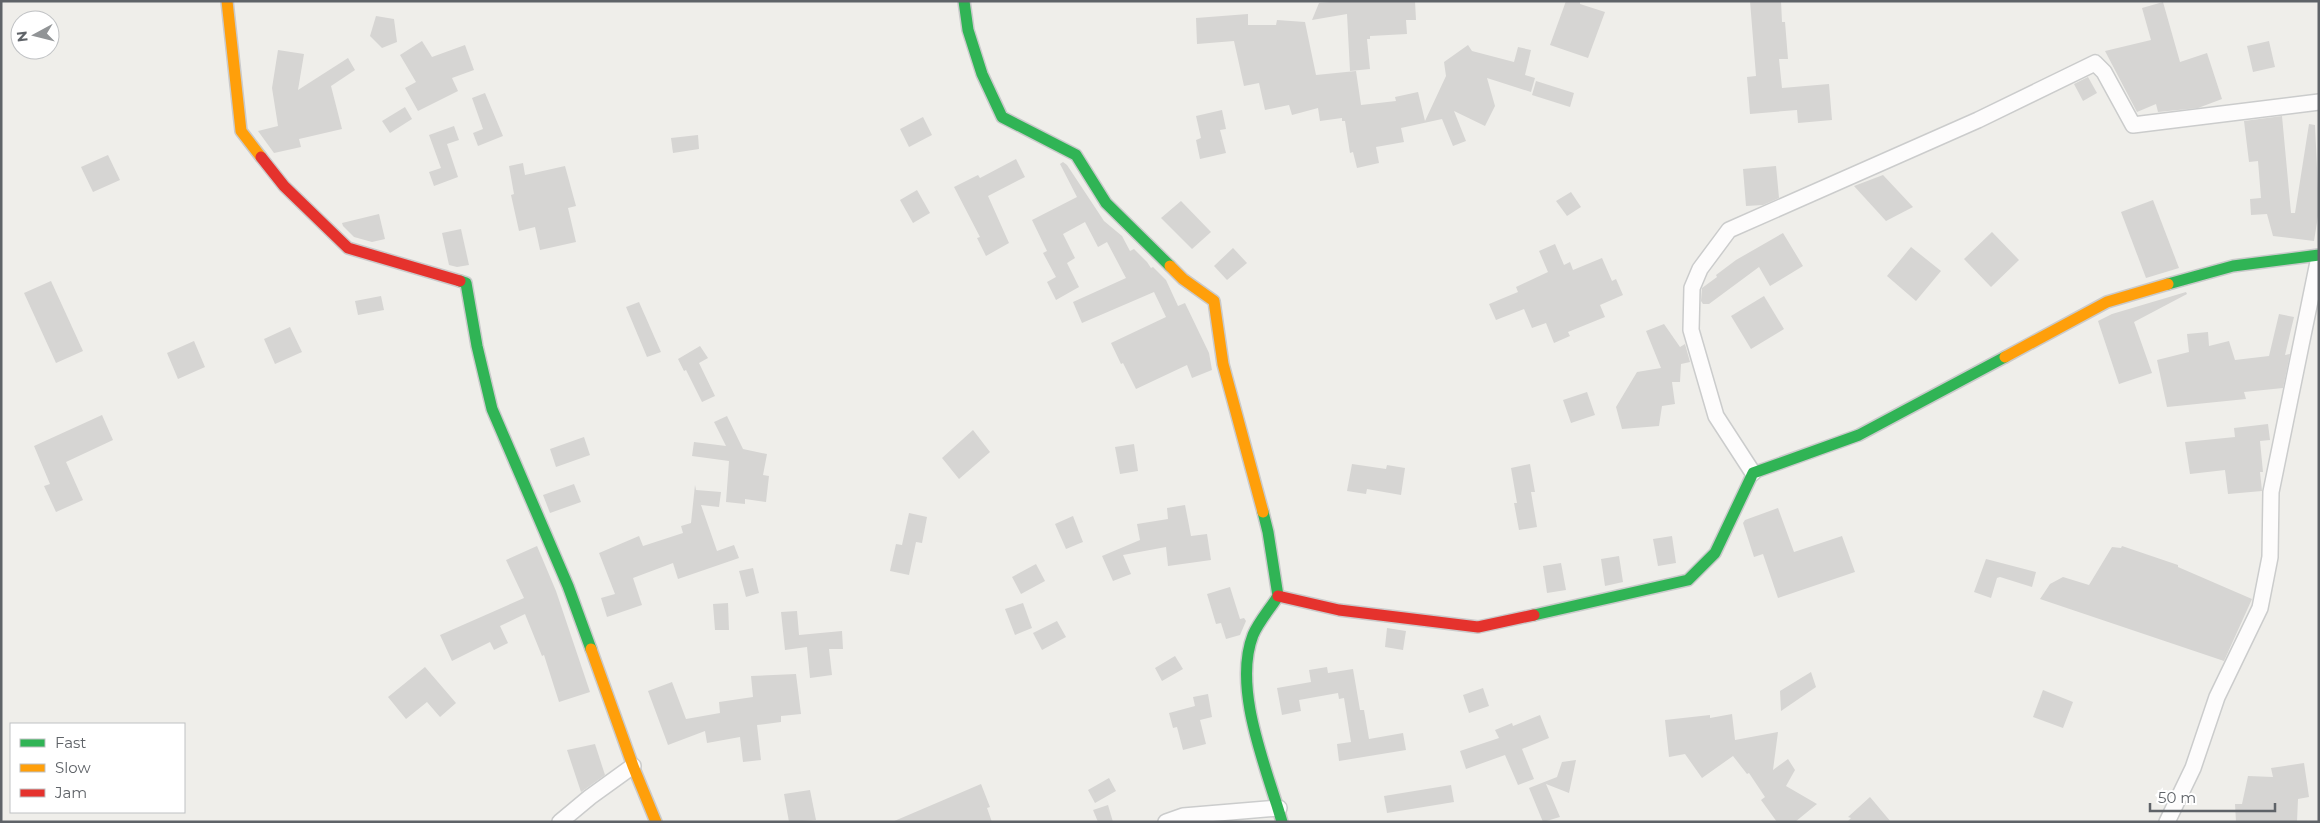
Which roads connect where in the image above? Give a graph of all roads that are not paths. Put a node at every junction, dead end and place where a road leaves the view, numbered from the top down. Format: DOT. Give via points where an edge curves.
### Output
graph roads {
  1 [pos="227,1"];
  2 [pos="964,1"];
  3 [pos="2319,102"];
  4 [pos="2319,256"];
  5 [pos="1753,473"];
  6 [pos="1278,596"];
  7 [pos="633,766"];
  8 [pos="1280,815"];
  9 [pos="560,822"];
  10 [pos="656,822"];
  11 [pos="1166,822"];
  12 [pos="2167,822"];
  1 -- 7 [label="street" via="242,131 284,186 348,248 466,283 492,409 568,586"];
  2 -- 6 [label="street" via="968,30 982,74 1002,117 1076,155 1106,203 1183,279 1214,301 1223,364 1268,532"];
  3 -- 5 [label="street" via="2132,125 2104,72 2095,63 1978,120 1729,230 1700,269 1692,288 1691,330 1716,416"];
  4 -- 5 [label="street" via="2233,266 2107,302 1860,435"];
  4 -- 12 [label="street" via="2271,492 2270,557 2260,608 2217,697 2193,768"];
  5 -- 6 [label="street" via="1715,553 1688,580 1478,627 1338,610"];
  6 -- 8 [label="street" via="1252,637 1247,683 1258,738"];
  7 -- 9 [label="street"];
  7 -- 10 [label="street"];
  8 -- 11 [label="street" via="1183,816"];
}
